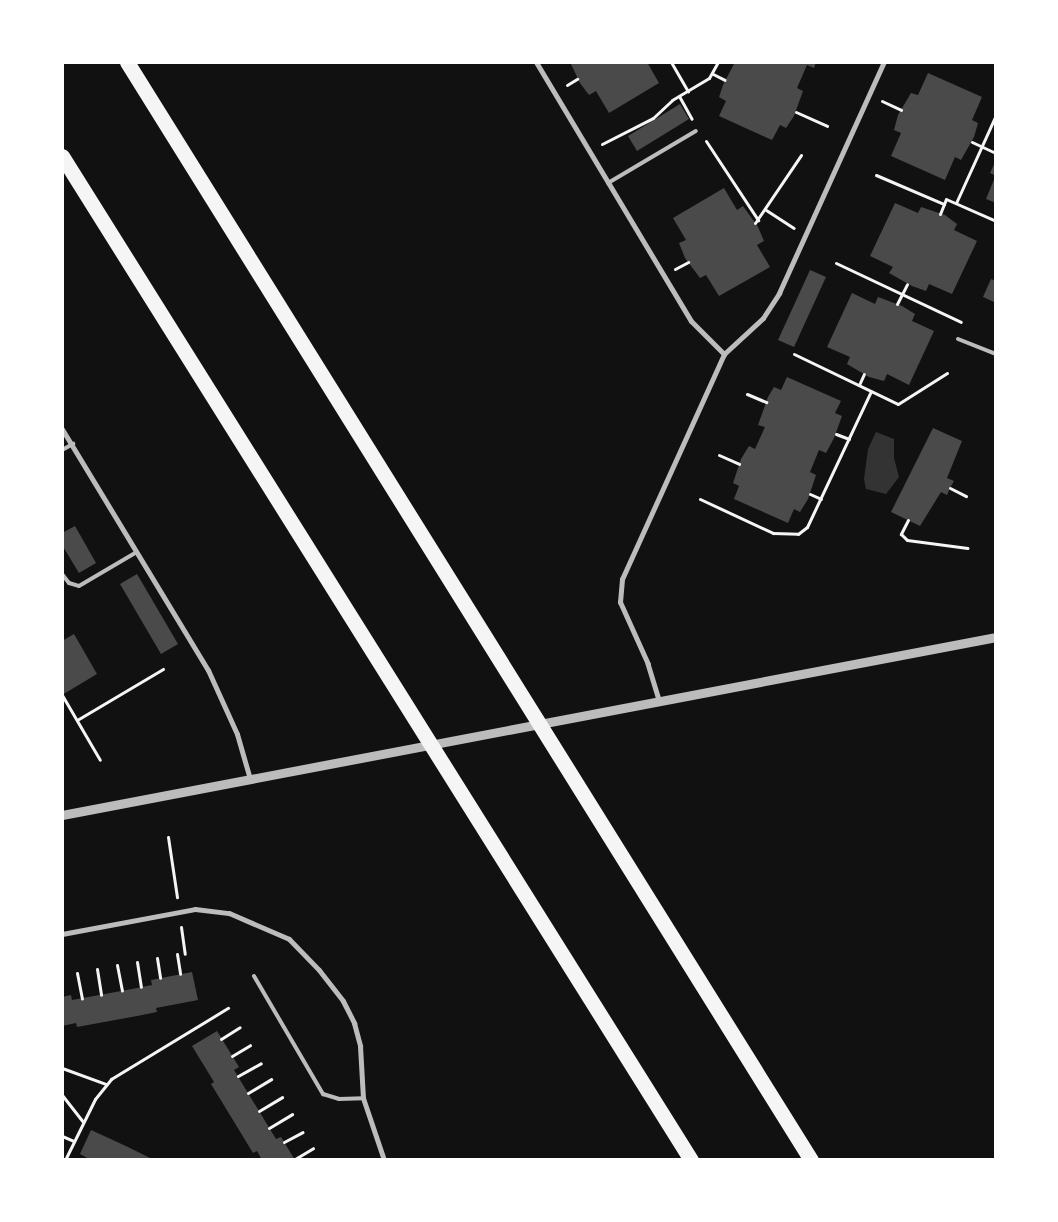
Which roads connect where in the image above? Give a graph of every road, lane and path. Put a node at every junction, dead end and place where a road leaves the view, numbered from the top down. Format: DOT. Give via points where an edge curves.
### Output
graph roads {
  1 [pos="127,62"];
  2 [pos="536,62"];
  3 [pos="671,62"];
  4 [pos="718,62"];
  5 [pos="884,62"];
  6 [pos="713,74"];
  7 [pos="577,79"];
  8 [pos="725,80"];
  9 [pos="564,86"];
  10 [pos="688,91"];
  11 [pos="679,96"];
  12 [pos="882,101"];
  13 [pos="901,110"];
  14 [pos="796,112"];
  15 [pos="996,115"];
  16 [pos="697,126"];
  17 [pos="827,126"];
  18 [pos="699,132"];
  19 [pos="972,142"];
  20 [pos="599,145"];
  21 [pos="981,146"];
  22 [pos="996,153"];
  23 [pos="802,155"];
  24 [pos="62,156"];
  25 [pos="876,175"];
  26 [pos="608,183"];
  27 [pos="956,203"];
  28 [pos="944,204"];
  29 [pos="766,210"];
  30 [pos="940,214"];
  31 [pos="996,221"];
  32 [pos="799,231"];
  33 [pos="688,262"];
  34 [pos="836,262"];
  35 [pos="675,270"];
  36 [pos="907,284"];
  37 [pos="902,294"];
  38 [pos="898,304"];
  39 [pos="961,322"];
  40 [pos="958,339"];
  41 [pos="724,354"];
  42 [pos="794,354"];
  43 [pos="996,354"];
  44 [pos="947,373"];
  45 [pos="864,374"];
  46 [pos="859,385"];
  47 [pos="871,391"];
  48 [pos="747,394"];
  49 [pos="766,402"];
  50 [pos="62,429"];
  51 [pos="836,434"];
  52 [pos="848,439"];
  53 [pos="73,444"];
  54 [pos="62,450"];
  55 [pos="720,455"];
  56 [pos="739,464"];
  57 [pos="950,488"];
  58 [pos="810,494"];
  59 [pos="966,496"];
  60 [pos="700,499"];
  61 [pos="821,499"];
  62 [pos="908,520"];
  63 [pos="967,548"];
  64 [pos="137,552"];
  65 [pos="62,574"];
  66 [pos="996,637"];
  67 [pos="163,669"];
  68 [pos="62,695"];
  69 [pos="658,701"];
  70 [pos="77,720"];
  71 [pos="100,760"];
  72 [pos="250,779"];
  73 [pos="62,815"];
  74 [pos="168,837"];
  75 [pos="177,897"];
  76 [pos="181,926"];
  77 [pos="62,934"];
  78 [pos="177,954"];
  79 [pos="184,954"];
  80 [pos="157,958"];
  81 [pos="137,962"];
  82 [pos="117,965"];
  83 [pos="97,969"];
  84 [pos="77,973"];
  85 [pos="180,974"];
  86 [pos="254,976"];
  87 [pos="160,978"];
  88 [pos="141,987"];
  89 [pos="122,991"];
  90 [pos="101,995"];
  91 [pos="82,999"];
  92 [pos="228,1008"];
  93 [pos="240,1028"];
  94 [pos="221,1039"];
  95 [pos="250,1045"];
  96 [pos="232,1056"];
  97 [pos="261,1063"];
  98 [pos="62,1068"];
  99 [pos="238,1076"];
  100 [pos="271,1079"];
  101 [pos="106,1084"];
  102 [pos="248,1093"];
  103 [pos="62,1095"];
  104 [pos="282,1097"];
  105 [pos="364,1098"];
  106 [pos="259,1111"];
  107 [pos="292,1114"];
  108 [pos="83,1122"];
  109 [pos="269,1128"];
  110 [pos="303,1132"];
  111 [pos="62,1136"];
  112 [pos="74,1141"];
  113 [pos="284,1142"];
  114 [pos="313,1148"];
  115 [pos="64,1159"];
  116 [pos="295,1159"];
  117 [pos="384,1160"];
  118 [pos="691,1160"];
  119 [pos="811,1160"];
  1 -- 119 [label="highway"];
  2 -- 26 [label="street"];
  3 -- 10 [label="path"];
  4 -- 6 [label="path"];
  5 -- 41 [label="street" via="779,293 764,318"];
  6 -- 8 [label="path"];
  6 -- 10 [label="path"];
  7 -- 9 [label="path"];
  10 -- 11 [label="path"];
  11 -- 16 [label="path"];
  11 -- 20 [label="path" via="653,118"];
  12 -- 13 [label="path"];
  14 -- 17 [label="path"];
  15 -- 21 [label="path"];
  18 -- 26 [label="lane"];
  18 -- 29 [label="path" via="757,221"];
  19 -- 21 [label="path"];
  21 -- 22 [label="path"];
  21 -- 27 [label="path"];
  23 -- 29 [label="path"];
  24 -- 118 [label="highway"];
  25 -- 28 [label="path"];
  26 -- 41 [label="street" via="691,320"];
  27 -- 28 [label="path" via="946,199"];
  27 -- 31 [label="path"];
  28 -- 30 [label="path"];
  29 -- 32 [label="path"];
  33 -- 35 [label="path"];
  34 -- 37 [label="path"];
  36 -- 37 [label="path"];
  37 -- 38 [label="path"];
  37 -- 39 [label="path"];
  40 -- 43 [label="lane"];
  41 -- 69 [label="street" via="619,591 620,602 654,681"];
  42 -- 46 [label="path"];
  44 -- 47 [label="path" via="898,404"];
  45 -- 46 [label="path"];
  46 -- 47 [label="path"];
  47 -- 52 [label="path"];
  48 -- 49 [label="path"];
  50 -- 53 [label="street"];
  51 -- 52 [label="path"];
  52 -- 61 [label="path"];
  53 -- 54 [label="lane"];
  53 -- 64 [label="street"];
  55 -- 56 [label="path"];
  57 -- 59 [label="path"];
  58 -- 61 [label="path"];
  60 -- 61 [label="path" via="762,529 786,536 808,527"];
  62 -- 63 [label="path" via="901,534 907,540"];
  64 -- 65 [label="lane" via="79,586 69,583"];
  64 -- 72 [label="street" via="208,670 237,734"];
  66 -- 69 [label="street"];
  67 -- 70 [label="path"];
  68 -- 70 [label="path"];
  69 -- 72 [label="street"];
  70 -- 71 [label="path"];
  72 -- 73 [label="street"];
  74 -- 75 [label="path"];
  76 -- 79 [label="path"];
  77 -- 105 [label="street" via="195,910 213,910 247,919 289,939 331,986 354,1023 360,1046"];
  78 -- 85 [label="path"];
  80 -- 87 [label="path"];
  81 -- 88 [label="path"];
  82 -- 89 [label="path"];
  83 -- 90 [label="path"];
  84 -- 91 [label="path"];
  86 -- 105 [label="lane" via="323,1094 339,1099"];
  92 -- 101 [label="path" via="117,1074"];
  93 -- 94 [label="path"];
  95 -- 96 [label="path"];
  97 -- 99 [label="path"];
  98 -- 101 [label="path"];
  100 -- 102 [label="path"];
  101 -- 108 [label="path"];
  103 -- 108 [label="path"];
  104 -- 106 [label="path"];
  105 -- 117 [label="street"];
  107 -- 109 [label="path"];
  108 -- 112 [label="path"];
  110 -- 113 [label="path"];
  111 -- 112 [label="path"];
  112 -- 115 [label="path"];
  114 -- 116 [label="path"];
}
